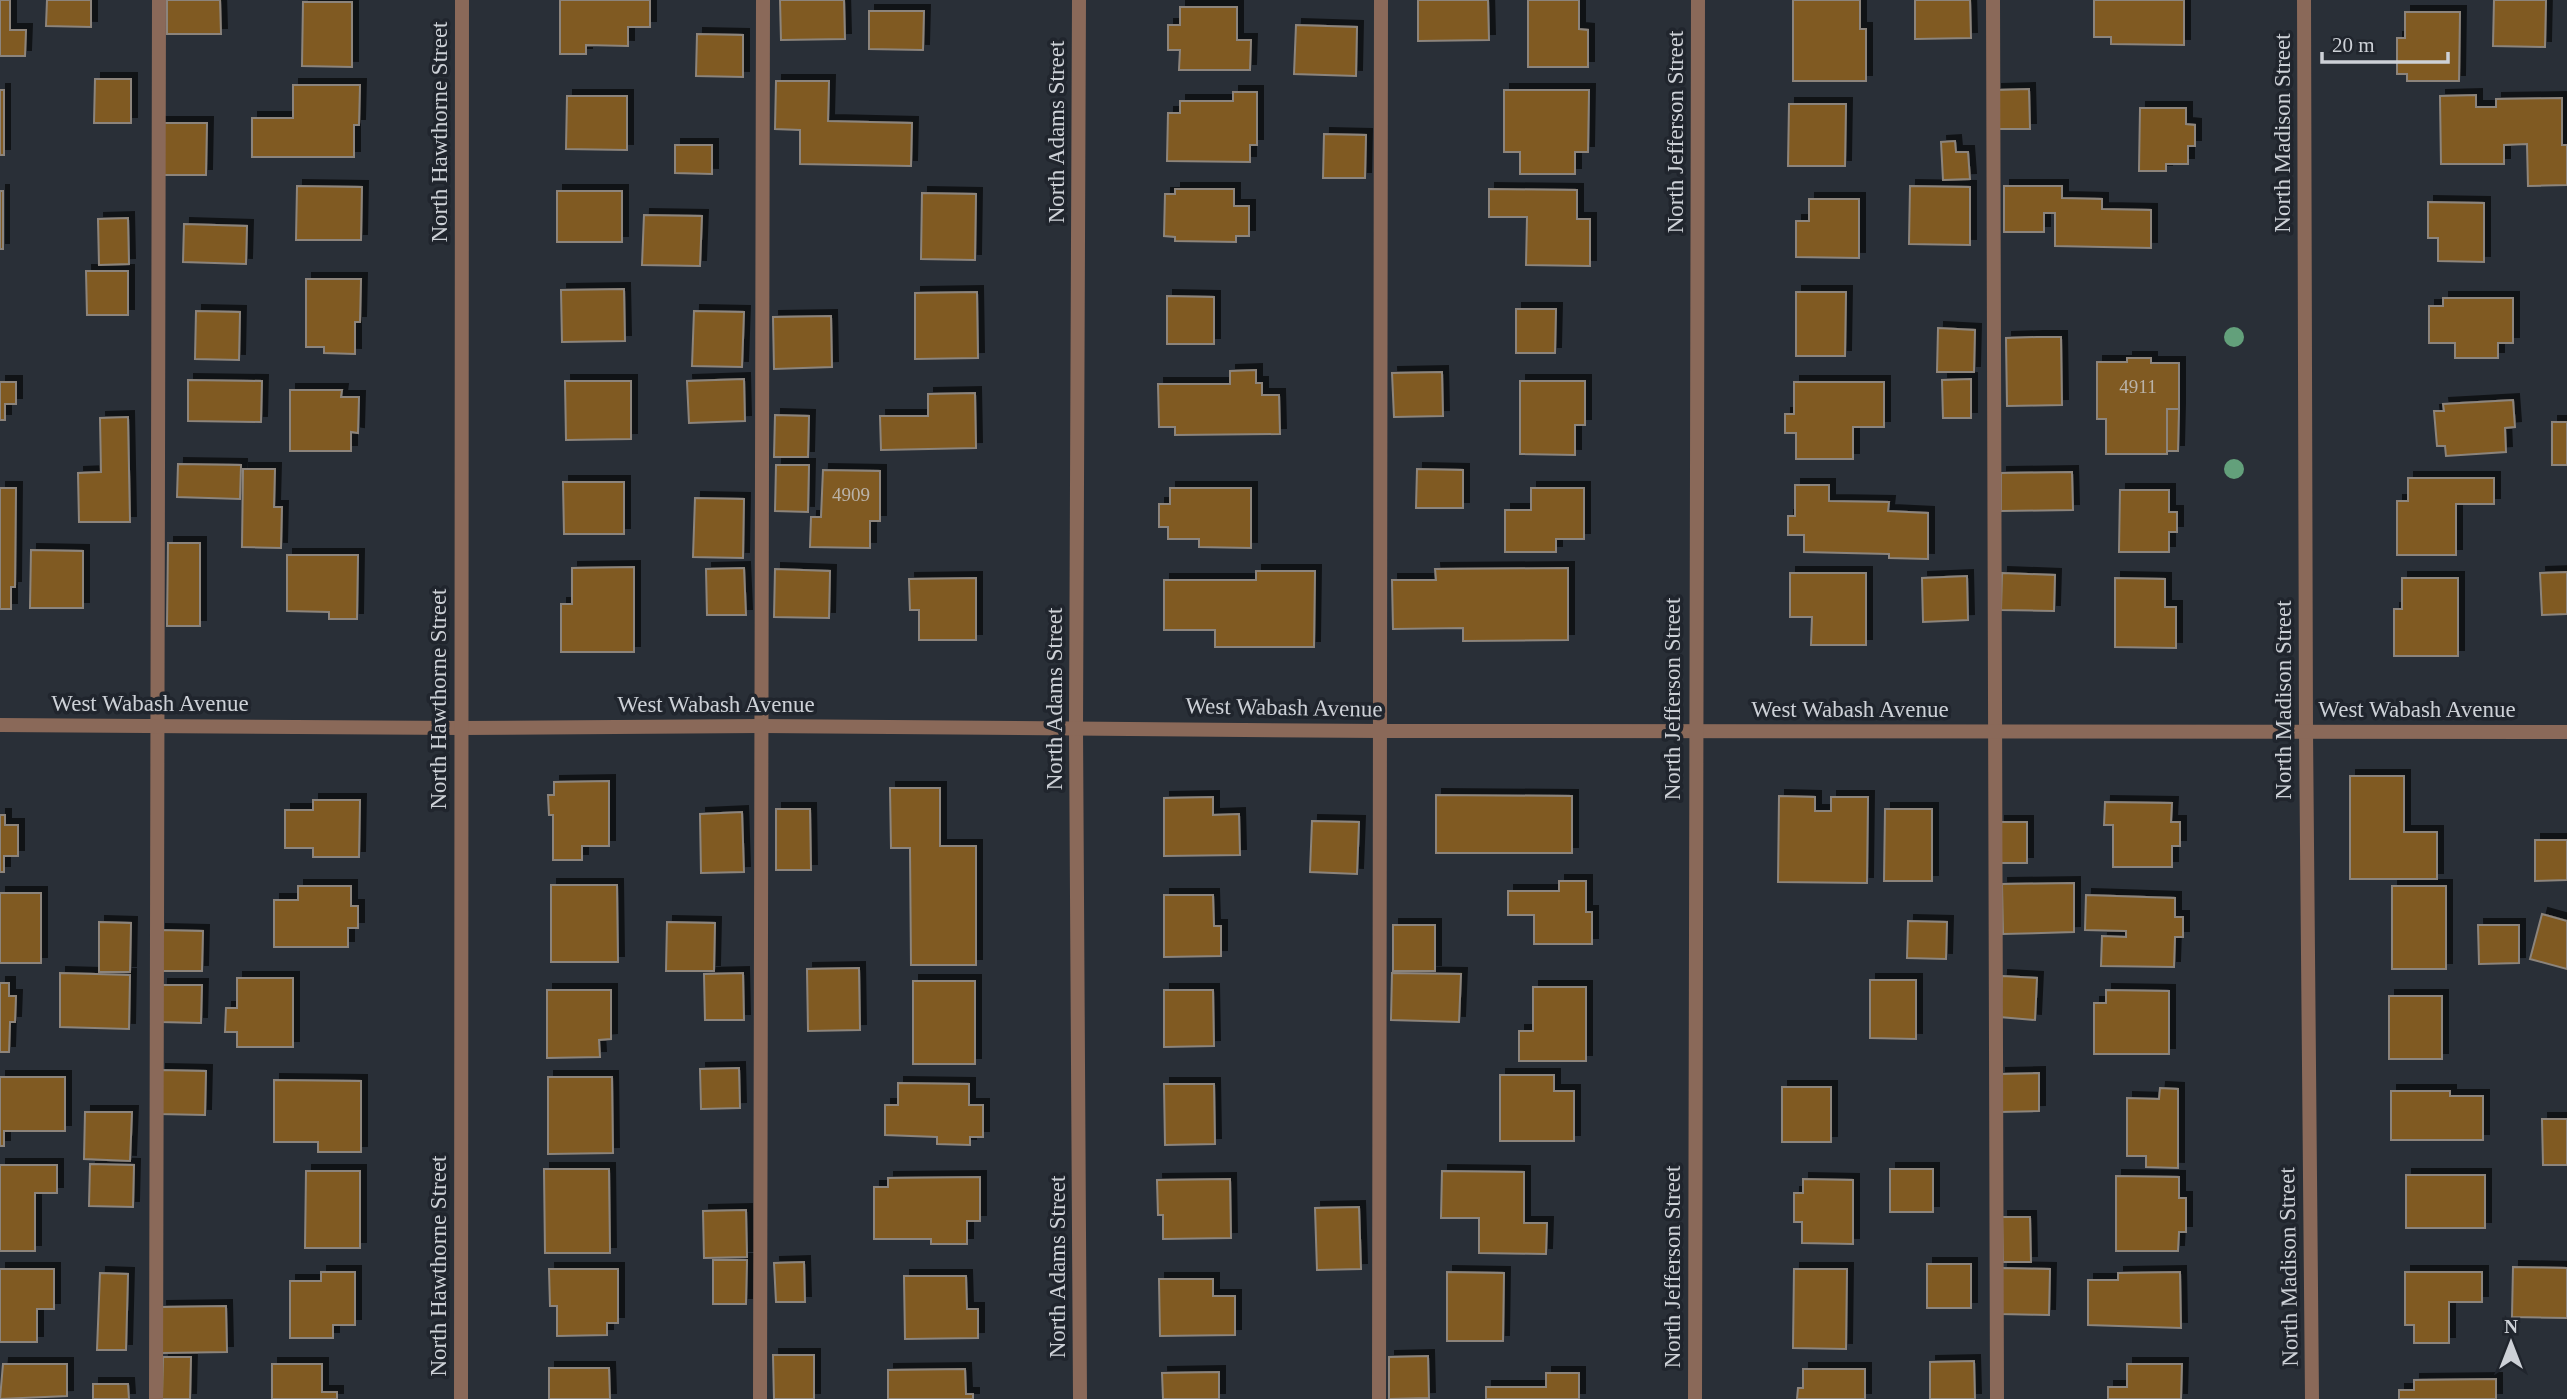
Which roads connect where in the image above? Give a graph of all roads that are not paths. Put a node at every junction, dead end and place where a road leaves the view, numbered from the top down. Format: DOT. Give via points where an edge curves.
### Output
graph roads {
  1 [pos="159,0"];
  2 [pos="462,0"];
  3 [pos="763,0"];
  4 [pos="1079,0"];
  5 [pos="1381,0"];
  6 [pos="1698,0"];
  7 [pos="1993,0"];
  8 [pos="2304,0"];
  9 [pos="0,724"];
  10 [pos="158,726"];
  11 [pos="760,726"];
  12 [pos="461,728"];
  13 [pos="1076,728"];
  14 [pos="1378,731"];
  15 [pos="1695,732"];
  16 [pos="1995,732"];
  17 [pos="2306,732"];
  18 [pos="2567,732"];
  19 [pos="156,1399"];
  20 [pos="461,1399"];
  21 [pos="760,1399"];
  22 [pos="1080,1399"];
  23 [pos="1379,1399"];
  24 [pos="1695,1399"];
  25 [pos="1997,1399"];
  26 [pos="2312,1399"];
  1 -- 10 [label="street"];
  2 -- 12 [label="street, North Hawthorne Street"];
  3 -- 11 [label="street"];
  4 -- 13 [label="street, North Adams Street"];
  5 -- 14 [label="street"];
  6 -- 15 [label="street, North Jefferson Street"];
  7 -- 16 [label="street"];
  8 -- 17 [label="street, North Madison Street"];
  9 -- 10 [label="street, West Wabash Avenue"];
  10 -- 12 [label="street, West Wabash Avenue"];
  10 -- 19 [label="street"];
  11 -- 12 [label="street, West Wabash Avenue"];
  11 -- 13 [label="street, West Wabash Avenue"];
  11 -- 21 [label="street"];
  12 -- 20 [label="street, North Hawthorne Street"];
  13 -- 14 [label="street, West Wabash Avenue"];
  13 -- 22 [label="street, North Adams Street"];
  14 -- 15 [label="street, West Wabash Avenue"];
  14 -- 23 [label="street"];
  15 -- 16 [label="street, West Wabash Avenue"];
  15 -- 24 [label="street, North Jefferson Street"];
  16 -- 17 [label="street, West Wabash Avenue"];
  16 -- 25 [label="street"];
  17 -- 18 [label="street, West Wabash Avenue"];
  17 -- 26 [label="street, North Madison Street"];
}
